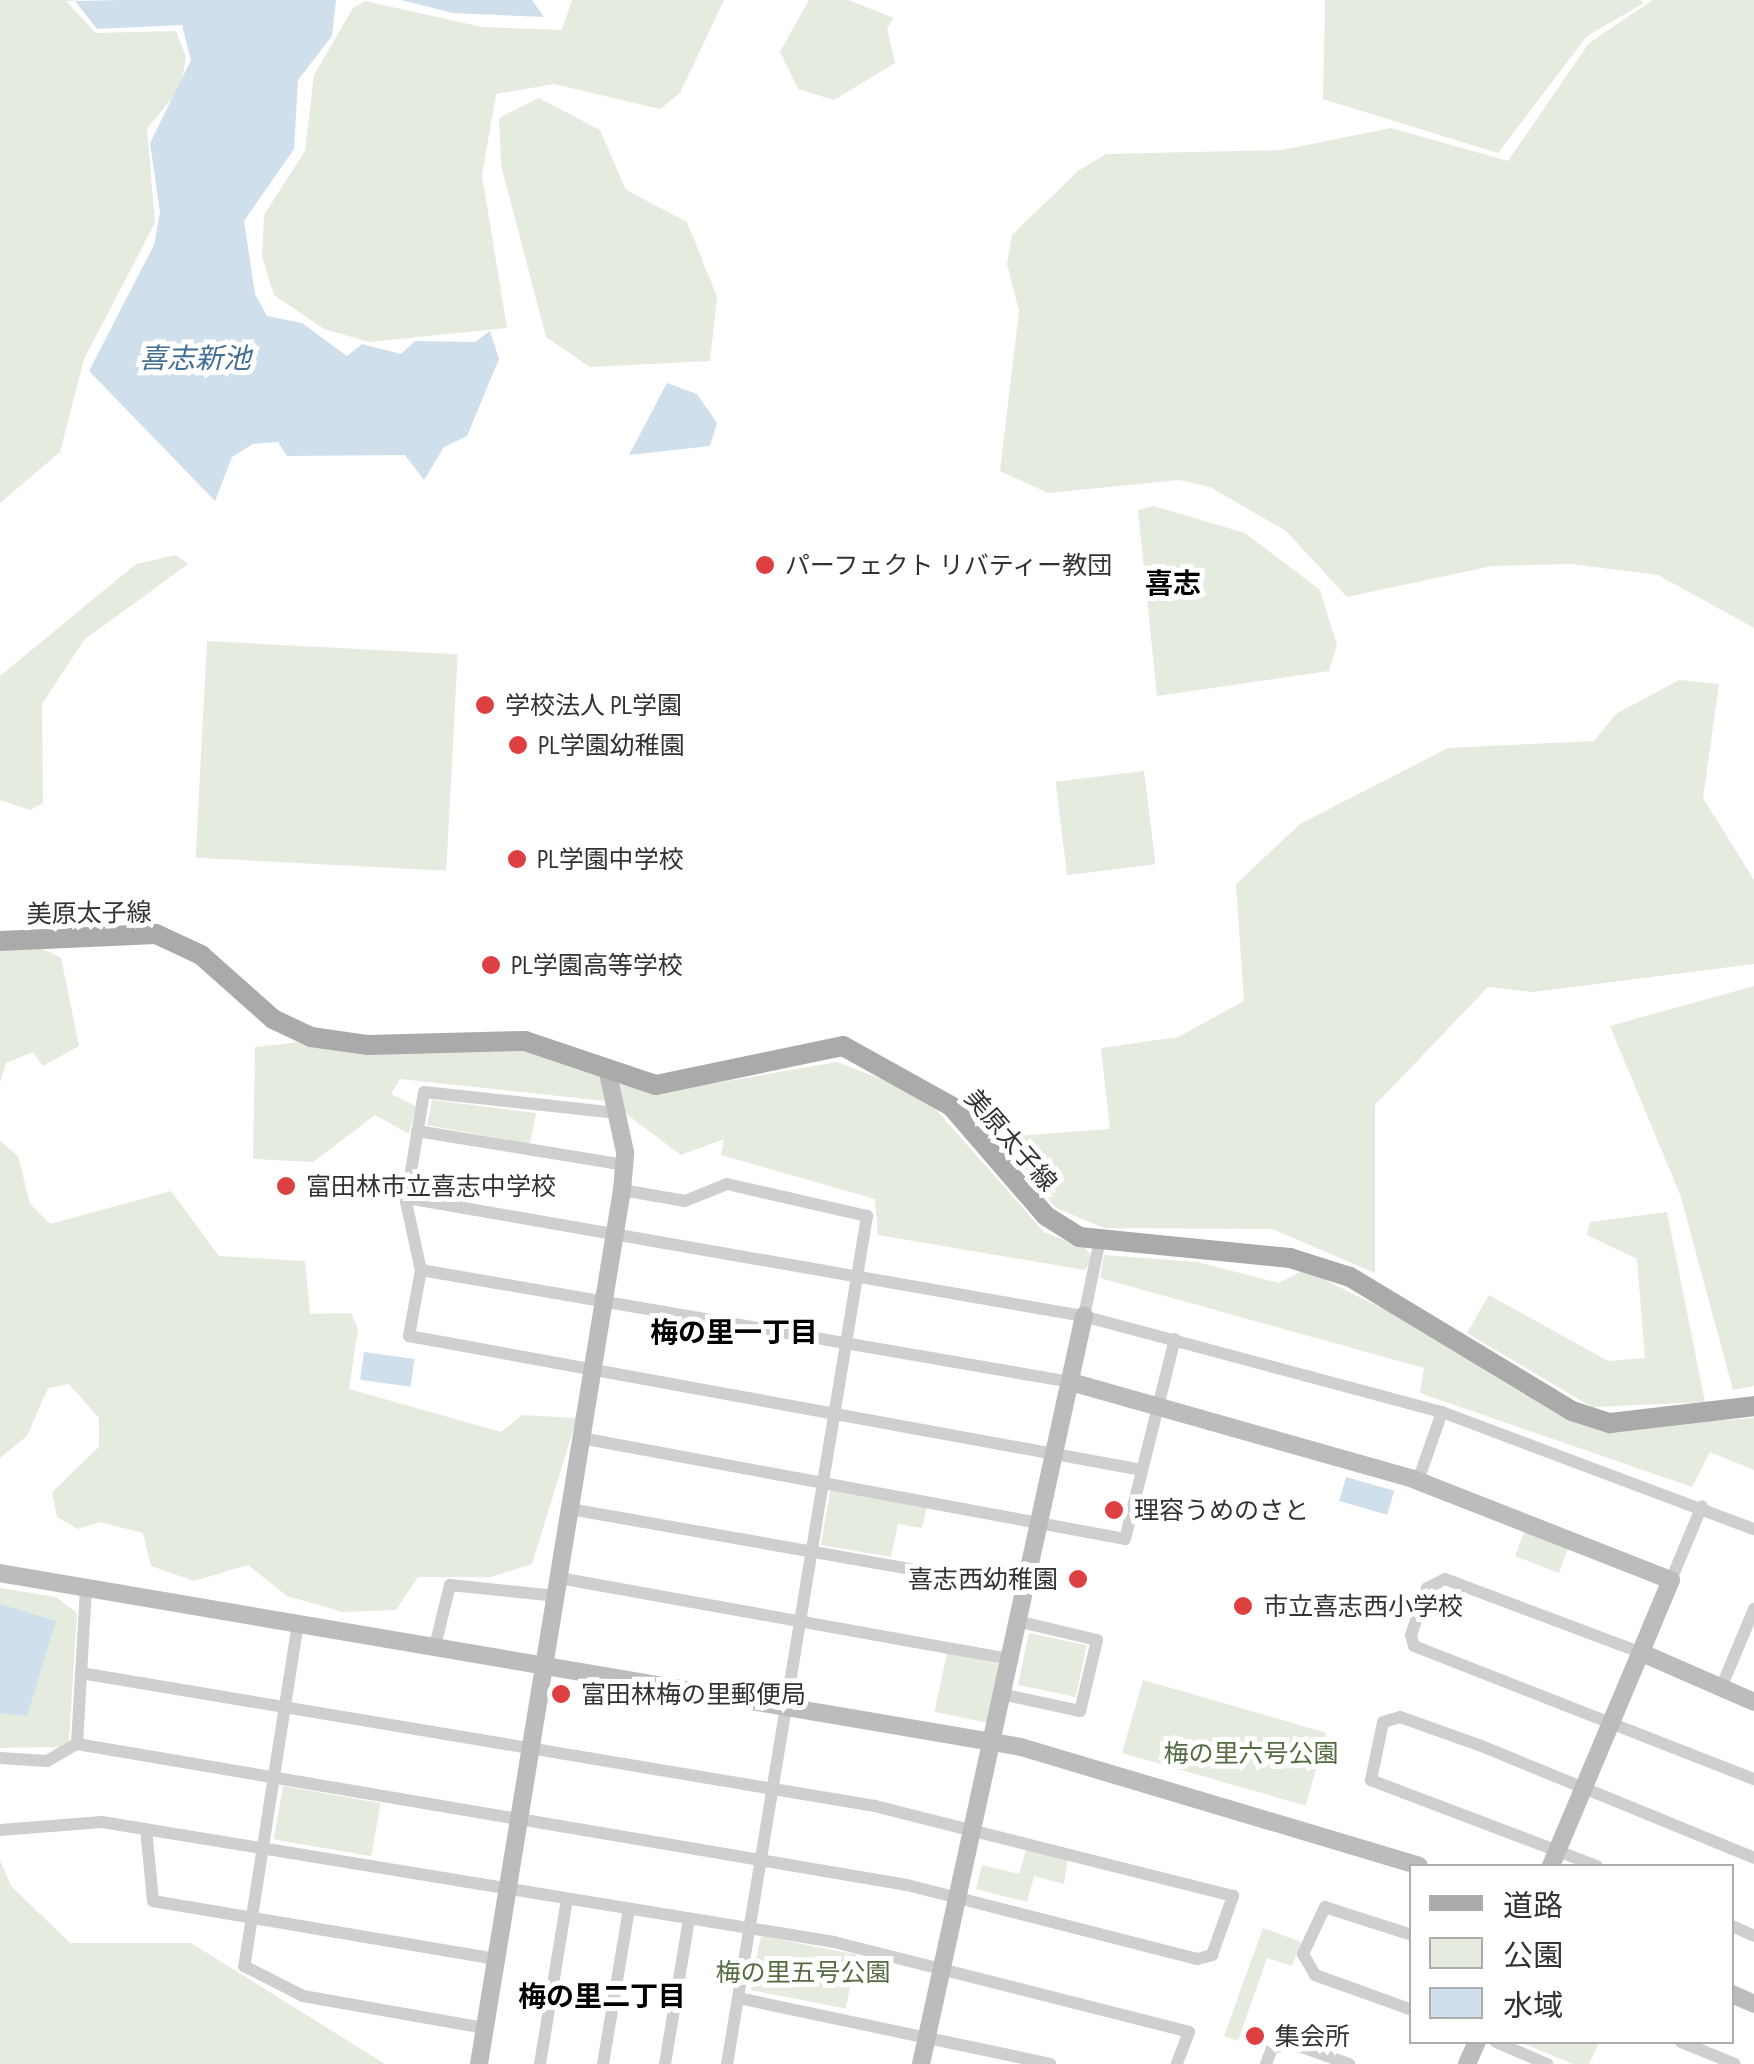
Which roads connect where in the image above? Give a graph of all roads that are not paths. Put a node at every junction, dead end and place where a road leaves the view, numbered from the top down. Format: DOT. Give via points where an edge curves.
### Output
graph roads {
  1 [pos="0,941"];
  2 [pos="607,1070"];
  3 [pos="617,1114"];
  4 [pos="418,1130"];
  5 [pos="624,1165"];
  6 [pos="622,1190"];
  7 [pos="407,1198"];
  8 [pos="615,1233"];
  9 [pos="1099,1244"];
  10 [pos="421,1270"];
  11 [pos="859,1274"];
  12 [pos="604,1301"];
  13 [pos="1084,1316"];
  14 [pos="1175,1339"];
  15 [pos="847,1343"];
  16 [pos="592,1370"];
  17 [pos="1071,1382"];
  18 [pos="1158,1405"];
  19 [pos="1754,1406"];
  20 [pos="1442,1412"];
  21 [pos="835,1414"];
  22 [pos="581,1438"];
  23 [pos="1056,1454"];
  24 [pos="1142,1470"];
  25 [pos="825,1478"];
  26 [pos="1418,1481"];
  27 [pos="1702,1506"];
  28 [pos="570,1509"];
  29 [pos="1042,1522"];
  30 [pos="1754,1530"];
  31 [pos="813,1548"];
  32 [pos="0,1573"];
  33 [pos="1672,1580"];
  34 [pos="557,1587"];
  35 [pos="86,1588"];
  36 [pos="1028,1590"];
  37 [pos="1754,1608"];
  38 [pos="802,1618"];
  39 [pos="1021,1622"];
  40 [pos="298,1623"];
  41 [pos="436,1646"];
  42 [pos="1642,1653"];
  43 [pos="1014,1660"];
  44 [pos="544,1664"];
  45 [pos="81,1673"];
  46 [pos="1721,1688"];
  47 [pos="1006,1695"];
  48 [pos="1754,1702"];
  49 [pos="787,1704"];
  50 [pos="286,1708"];
  51 [pos="1613,1720"];
  52 [pos="77,1744"];
  53 [pos="996,1744"];
  54 [pos="531,1748"];
  55 [pos="0,1758"];
  56 [pos="275,1778"];
  57 [pos="1754,1779"];
  58 [pos="1585,1786"];
  59 [pos="773,1788"];
  60 [pos="519,1819"];
  61 [pos="976,1827"];
  62 [pos="146,1829"];
  63 [pos="0,1830"];
  64 [pos="263,1848"];
  65 [pos="1555,1858"];
  66 [pos="1754,1858"];
  67 [pos="761,1860"];
  68 [pos="1413,1864"];
  69 [pos="1586,1864"];
  70 [pos="508,1889"];
  71 [pos="961,1896"];
  72 [pos="567,1899"];
  73 [pos="628,1909"];
  74 [pos="252,1918"];
  75 [pos="688,1919"];
  76 [pos="750,1929"];
  77 [pos="1409,1934"];
  78 [pos="496,1959"];
  79 [pos="944,1966"];
  80 [pos="738,1998"];
  81 [pos="1409,2009"];
  82 [pos="485,2028"];
  83 [pos="928,2035"];
  84 [pos="1501,2044"];
  85 [pos="1687,2044"];
  86 [pos="481,2064"];
  87 [pos="540,2064"];
  88 [pos="603,2064"];
  89 [pos="666,2064"];
  90 [pos="727,2064"];
  91 [pos="921,2064"];
  92 [pos="1050,2064"];
  93 [pos="1178,2064"];
  94 [pos="1266,2064"];
  95 [pos="1350,2064"];
  96 [pos="1548,2064"];
  97 [pos="1735,2064"];
  1 -- 2 [label="main road, 美原太子線" via="156,934 201,955 273,1020 311,1037 368,1046 500,1037"];
  2 -- 3 [label="street"];
  2 -- 9 [label="main road, 美原太子線" via="673,1085 843,1046 941,1098 1046,1216"];
  3 -- 4 [label="street" via="424,1092"];
  3 -- 5 [label="street"];
  4 -- 5 [label="street"];
  4 -- 7 [label="street"];
  5 -- 6 [label="street"];
  6 -- 8 [label="street"];
  6 -- 11 [label="street" via="685,1201 726,1184 859,1208 867,1223"];
  7 -- 8 [label="street"];
  7 -- 10 [label="street"];
  8 -- 11 [label="street"];
  8 -- 12 [label="street"];
  9 -- 13 [label="street"];
  9 -- 19 [label="main road, 美原太子線" via="1253,1253 1334,1272 1572,1411 1610,1423"];
  10 -- 12 [label="street"];
  10 -- 16 [label="street" via="409,1336"];
  11 -- 13 [label="street"];
  11 -- 15 [label="street"];
  12 -- 15 [label="street"];
  12 -- 16 [label="street"];
  13 -- 14 [label="street"];
  13 -- 17 [label="street"];
  14 -- 18 [label="street"];
  14 -- 20 [label="street"];
  15 -- 17 [label="street"];
  15 -- 21 [label="street"];
  16 -- 21 [label="street"];
  16 -- 22 [label="street"];
  17 -- 18 [label="street"];
  17 -- 23 [label="street"];
  18 -- 24 [label="street"];
  18 -- 26 [label="street"];
  20 -- 26 [label="street"];
  20 -- 27 [label="street"];
  21 -- 23 [label="street"];
  21 -- 25 [label="street"];
  22 -- 25 [label="street"];
  22 -- 28 [label="street"];
  23 -- 24 [label="street"];
  23 -- 29 [label="street"];
  24 -- 29 [label="street" via="1125,1540"];
  25 -- 29 [label="street"];
  25 -- 31 [label="street"];
  26 -- 33 [label="street"];
  27 -- 30 [label="street"];
  27 -- 33 [label="street"];
  28 -- 31 [label="street"];
  28 -- 34 [label="street"];
  29 -- 36 [label="street"];
  31 -- 36 [label="street"];
  31 -- 38 [label="street"];
  32 -- 35 [label="street"];
  33 -- 42 [label="street"];
  34 -- 38 [label="street"];
  34 -- 41 [label="street" via="450,1585"];
  34 -- 44 [label="street"];
  35 -- 40 [label="street"];
  35 -- 45 [label="street"];
  36 -- 39 [label="street"];
  37 -- 46 [label="street"];
  38 -- 43 [label="street"];
  38 -- 49 [label="street"];
  39 -- 43 [label="street"];
  39 -- 47 [label="street" via="1097,1640 1080,1710"];
  40 -- 41 [label="street"];
  40 -- 50 [label="street"];
  41 -- 44 [label="street"];
  42 -- 46 [label="street"];
  42 -- 51 [label="street"];
  42 -- 51 [label="street" via="1445,1579 1426,1588 1414,1646"];
  43 -- 47 [label="street"];
  44 -- 49 [label="street"];
  44 -- 54 [label="street"];
  45 -- 50 [label="street"];
  45 -- 52 [label="street"];
  46 -- 48 [label="street"];
  47 -- 53 [label="street"];
  49 -- 53 [label="street"];
  49 -- 59 [label="street"];
  50 -- 54 [label="street"];
  50 -- 56 [label="street"];
  51 -- 57 [label="street"];
  51 -- 58 [label="street"];
  52 -- 55 [label="street" via="47,1761"];
  52 -- 56 [label="street"];
  53 -- 61 [label="street"];
  53 -- 68 [label="street" via="1194,1794"];
  54 -- 59 [label="street"];
  54 -- 60 [label="street"];
  56 -- 60 [label="street"];
  56 -- 64 [label="street"];
  58 -- 65 [label="street"];
  58 -- 65 [label="street" via="1400,1717 1384,1722 1371,1780"];
  58 -- 66 [label="street"];
  59 -- 61 [label="street"];
  59 -- 67 [label="street"];
  60 -- 67 [label="street"];
  60 -- 70 [label="street"];
  61 -- 71 [label="street"];
  61 -- 71 [label="street" via="1233,1896 1204,1959"];
  62 -- 63 [label="street" via="102,1822"];
  62 -- 64 [label="street"];
  62 -- 74 [label="street" via="154,1901"];
  64 -- 70 [label="street"];
  64 -- 74 [label="street"];
  65 -- 69 [label="street"];
  67 -- 71 [label="street"];
  67 -- 76 [label="street"];
  70 -- 72 [label="street"];
  70 -- 78 [label="street"];
  71 -- 79 [label="street"];
  72 -- 73 [label="street"];
  72 -- 87 [label="street"];
  73 -- 75 [label="street"];
  73 -- 88 [label="street"];
  74 -- 78 [label="street"];
  74 -- 82 [label="street" via="244,1966 303,1996"];
  75 -- 76 [label="street"];
  75 -- 89 [label="street"];
  76 -- 79 [label="street"];
  76 -- 80 [label="street"];
  77 -- 81 [label="street" via="1326,1907 1302,1954 1315,1974"];
  78 -- 82 [label="street"];
  79 -- 83 [label="street"];
  79 -- 93 [label="street" via="1188,2032"];
  80 -- 83 [label="street"];
  80 -- 90 [label="street"];
  82 -- 86 [label="street"];
  83 -- 91 [label="street"];
  83 -- 92 [label="street"];
  84 -- 96 [label="street"];
  85 -- 97 [label="street"];
  94 -- 95 [label="street" via="1272,2048 1290,2043"];
}
